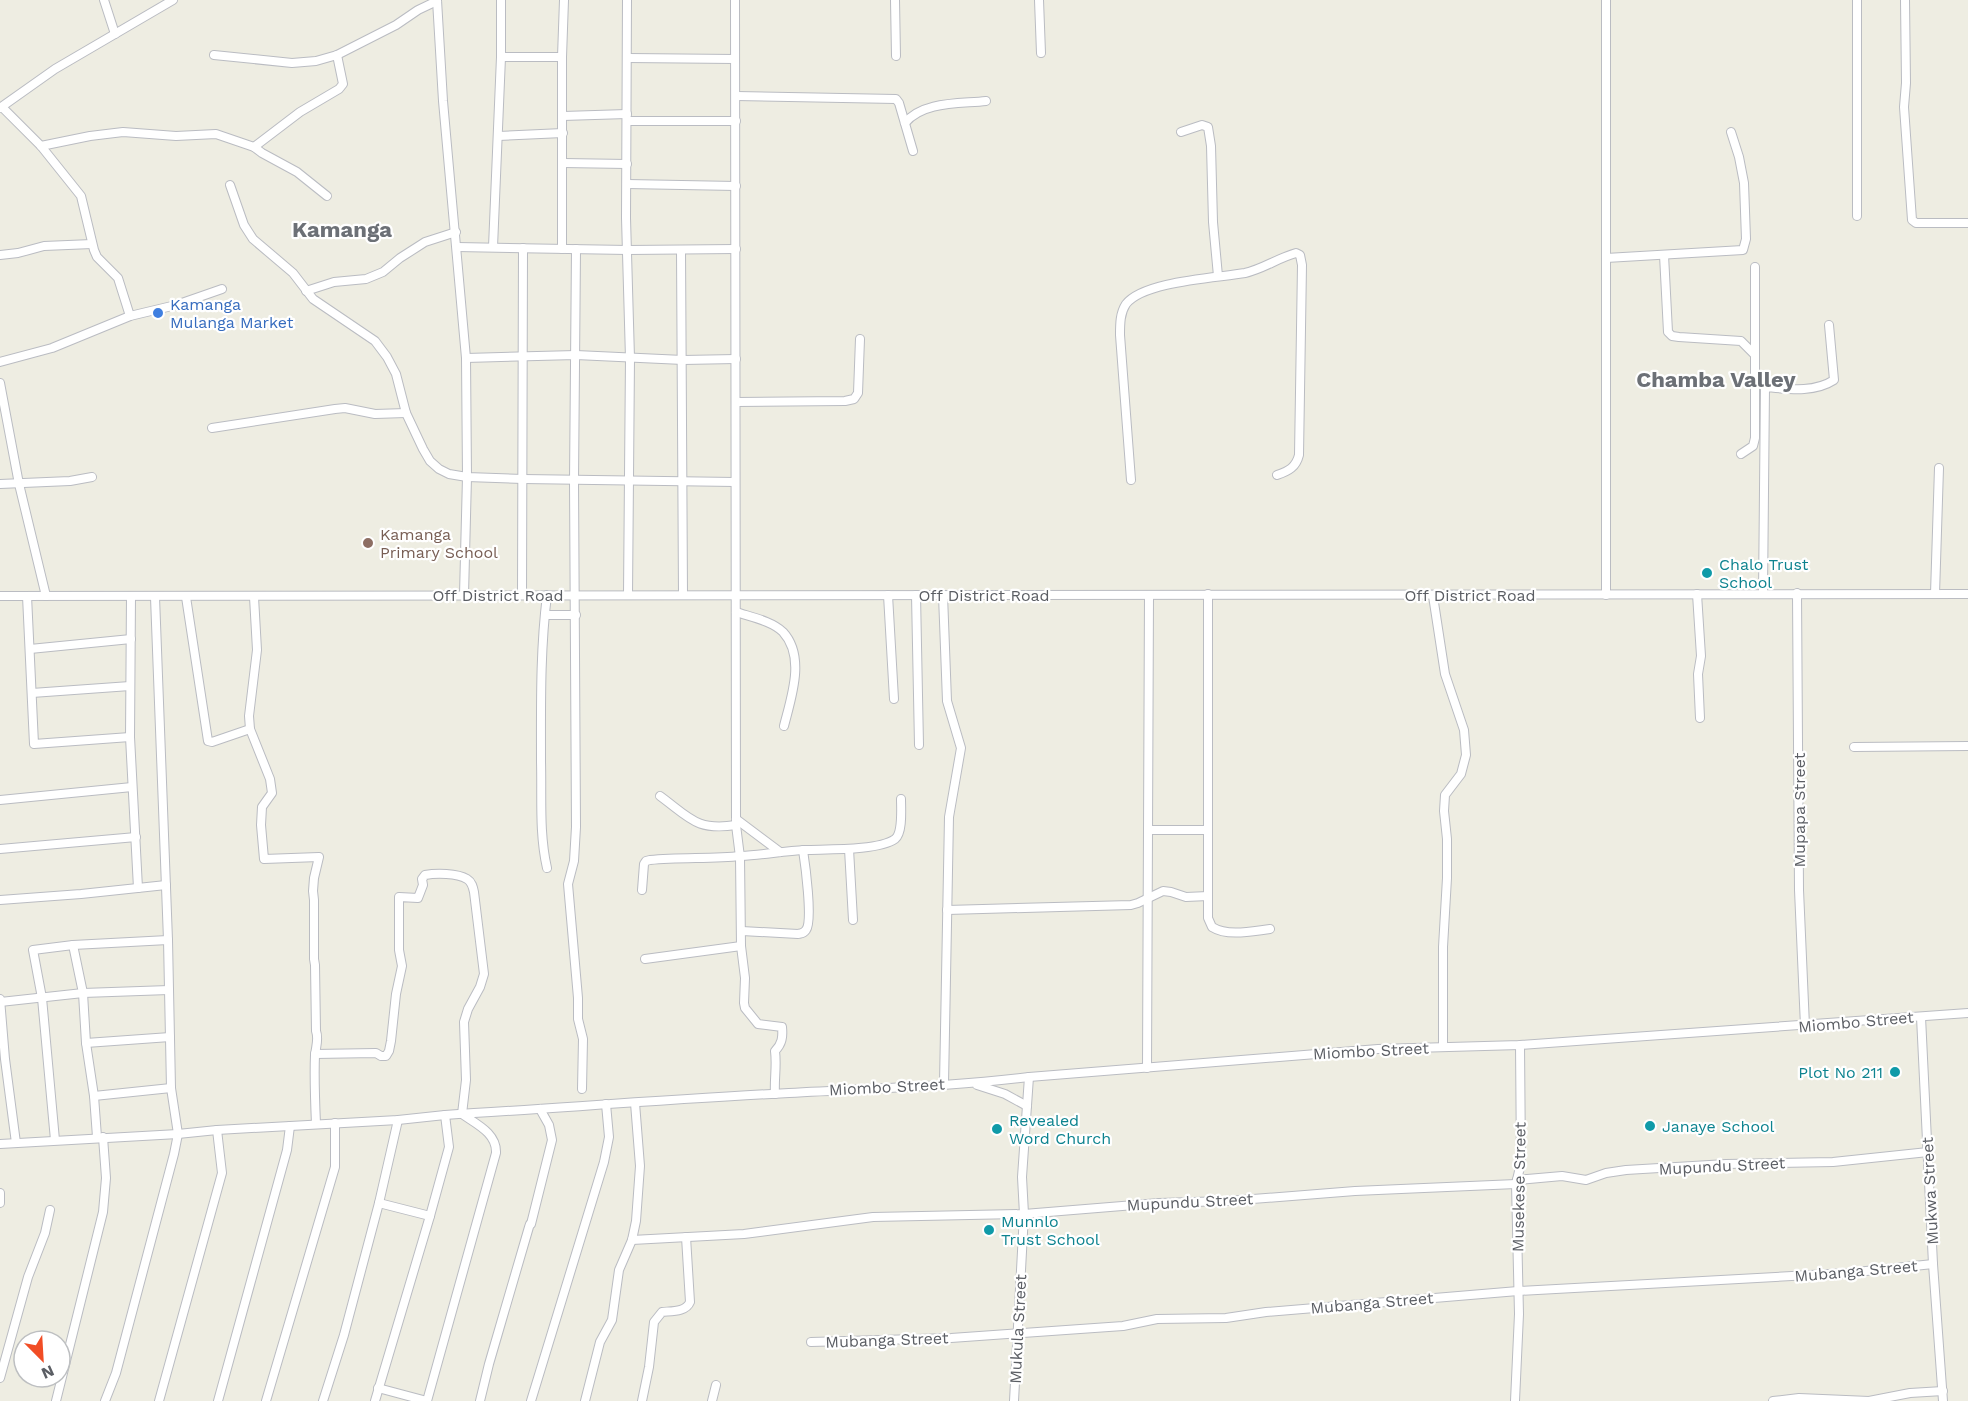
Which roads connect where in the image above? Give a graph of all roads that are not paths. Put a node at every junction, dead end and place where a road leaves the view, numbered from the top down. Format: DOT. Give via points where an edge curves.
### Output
graph roads {
  1 [pos="104,0"];
  2 [pos="173,0"];
  3 [pos="437,0"];
  4 [pos="501,0"];
  5 [pos="564,0"];
  6 [pos="627,0"];
  7 [pos="735,0"];
  8 [pos="895,0"];
  9 [pos="1039,0"];
  10 [pos="1606,0"];
  11 [pos="1857,0"];
  12 [pos="1905,0"];
  13 [pos="115,34"];
  14 [pos="1041,52"];
  15 [pos="214,55"];
  16 [pos="337,55"];
  17 [pos="896,56"];
  18 [pos="501,57"];
  19 [pos="562,57"];
  20 [pos="628,58"];
  21 [pos="735,59"];
  22 [pos="736,96"];
  23 [pos="986,101"];
  24 [pos="1,107"];
  25 [pos="563,116"];
  26 [pos="627,118"];
  27 [pos="736,121"];
  28 [pos="905,123"];
  29 [pos="1181,132"];
  30 [pos="1731,132"];
  31 [pos="563,133"];
  32 [pos="498,136"];
  33 [pos="41,146"];
  34 [pos="254,147"];
  35 [pos="913,151"];
  36 [pos="563,163"];
  37 [pos="627,164"];
  38 [pos="627,184"];
  39 [pos="230,185"];
  40 [pos="736,186"];
  41 [pos="327,196"];
  42 [pos="1857,216"];
  43 [pos="1968,224"];
  44 [pos="456,232"];
  45 [pos="92,244"];
  46 [pos="457,247"];
  47 [pos="493,247"];
  48 [pos="523,248"];
  49 [pos="562,249"];
  50 [pos="576,249"];
  51 [pos="736,249"];
  52 [pos="628,250"];
  53 [pos="681,250"];
  54 [pos="0,255"];
  55 [pos="1664,255"];
  56 [pos="1606,258"];
  57 [pos="1755,267"];
  58 [pos="1218,276"];
  59 [pos="222,290"];
  60 [pos="306,291"];
  61 [pos="130,316"];
  62 [pos="1829,325"];
  63 [pos="860,339"];
  64 [pos="576,354"];
  65 [pos="1754,354"];
  66 [pos="523,355"];
  67 [pos="466,358"];
  68 [pos="630,358"];
  69 [pos="736,359"];
  70 [pos="683,360"];
  71 [pos="0,362"];
  72 [pos="0,383"];
  73 [pos="736,402"];
  74 [pos="406,413"];
  75 [pos="212,428"];
  76 [pos="1742,454"];
  77 [pos="1939,468"];
  78 [pos="1277,474"];
  79 [pos="92,477"];
  80 [pos="467,477"];
  81 [pos="523,479"];
  82 [pos="683,480"];
  83 [pos="1131,480"];
  84 [pos="574,481"];
  85 [pos="629,481"];
  86 [pos="735,482"];
  87 [pos="0,484"];
  88 [pos="19,484"];
  89 [pos="1797,593"];
  90 [pos="737,594"];
  91 [pos="1208,594"];
  92 [pos="1697,594"];
  93 [pos="1763,594"];
  94 [pos="1935,594"];
  95 [pos="1968,594"];
  96 [pos="464,595"];
  97 [pos="522,595"];
  98 [pos="547,595"];
  99 [pos="576,595"];
  100 [pos="628,595"];
  101 [pos="683,595"];
  102 [pos="888,595"];
  103 [pos="916,595"];
  104 [pos="943,595"];
  105 [pos="1149,595"];
  106 [pos="1606,595"];
  107 [pos="0,596"];
  108 [pos="27,596"];
  109 [pos="46,596"];
  110 [pos="131,596"];
  111 [pos="1433,596"];
  112 [pos="155,597"];
  113 [pos="186,597"];
  114 [pos="254,597"];
  115 [pos="736,612"];
  116 [pos="545,615"];
  117 [pos="576,615"];
  118 [pos="131,639"];
  119 [pos="30,649"];
  120 [pos="130,686"];
  121 [pos="32,693"];
  122 [pos="894,699"];
  123 [pos="1700,718"];
  124 [pos="784,726"];
  125 [pos="250,729"];
  126 [pos="130,737"];
  127 [pos="919,745"];
  128 [pos="1854,747"];
  129 [pos="1968,747"];
  130 [pos="132,787"];
  131 [pos="660,796"];
  132 [pos="901,799"];
  133 [pos="0,800"];
  134 [pos="736,822"];
  135 [pos="1148,830"];
  136 [pos="1207,830"];
  137 [pos="136,837"];
  138 [pos="0,849"];
  139 [pos="849,849"];
  140 [pos="803,850"];
  141 [pos="780,852"];
  142 [pos="740,857"];
  143 [pos="547,868"];
  144 [pos="166,885"];
  145 [pos="138,888"];
  146 [pos="642,890"];
  147 [pos="1208,896"];
  148 [pos="1148,899"];
  149 [pos="0,900"];
  150 [pos="947,910"];
  151 [pos="853,920"];
  152 [pos="1270,929"];
  153 [pos="742,931"];
  154 [pos="168,940"];
  155 [pos="74,945"];
  156 [pos="741,946"];
  157 [pos="645,959"];
  158 [pos="169,990"];
  159 [pos="83,993"];
  160 [pos="42,998"];
  161 [pos="0,1001"];
  162 [pos="1968,1013"];
  163 [pos="1921,1017"];
  164 [pos="1805,1026"];
  165 [pos="170,1037"];
  166 [pos="86,1043"];
  167 [pos="1520,1045"];
  168 [pos="1443,1047"];
  169 [pos="315,1054"];
  170 [pos="1147,1068"];
  171 [pos="1029,1077"];
  172 [pos="944,1084"];
  173 [pos="973,1084"];
  174 [pos="171,1088"];
  175 [pos="582,1089"];
  176 [pos="775,1094"];
  177 [pos="94,1096"];
  178 [pos="635,1103"];
  179 [pos="606,1104"];
  180 [pos="1027,1106"];
  181 [pos="540,1109"];
  182 [pos="462,1114"];
  183 [pos="445,1115"];
  184 [pos="398,1120"];
  185 [pos="335,1123"];
  186 [pos="316,1124"];
  187 [pos="290,1126"];
  188 [pos="217,1130"];
  189 [pos="177,1134"];
  190 [pos="100,1137"];
  191 [pos="55,1140"];
  192 [pos="16,1143"];
  193 [pos="0,1144"];
  194 [pos="1928,1152"];
  195 [pos="1516,1182"];
  196 [pos="0,1193"];
  197 [pos="0,1203"];
  198 [pos="379,1203"];
  199 [pos="50,1210"];
  200 [pos="1024,1214"];
  201 [pos="430,1216"];
  202 [pos="686,1237"];
  203 [pos="632,1240"];
  204 [pos="1933,1264"];
  205 [pos="1518,1291"];
  206 [pos="1018,1334"];
  207 [pos="811,1342"];
  208 [pos="0,1378"];
  209 [pos="716,1385"];
  210 [pos="378,1388"];
  211 [pos="1943,1391"];
  212 [pos="1845,1400"];
  213 [pos="56,1401"];
  214 [pos="105,1401"];
  215 [pos="159,1401"];
  216 [pos="218,1401"];
  217 [pos="266,1401"];
  218 [pos="323,1401"];
  219 [pos="375,1401"];
  220 [pos="427,1401"];
  221 [pos="480,1401"];
  222 [pos="531,1401"];
  223 [pos="585,1401"];
  224 [pos="642,1401"];
  225 [pos="712,1401"];
  226 [pos="1014,1401"];
  227 [pos="1515,1401"];
  228 [pos="1773,1401"];
  229 [pos="1943,1401"];
  1 -- 13 [label="street"];
  2 -- 13 [label="street"];
  3 -- 16 [label="street"];
  3 -- 44 [label="street"];
  4 -- 18 [label="street"];
  5 -- 19 [label="street"];
  6 -- 20 [label="street"];
  7 -- 21 [label="street"];
  8 -- 17 [label="street"];
  9 -- 14 [label="street"];
  10 -- 56 [label="street"];
  11 -- 42 [label="street"];
  12 -- 43 [label="street" via="1904,108 1912,220"];
  13 -- 24 [label="street"];
  15 -- 16 [label="street" via="292,63"];
  16 -- 34 [label="street" via="343,84 339,89"];
  18 -- 19 [label="street"];
  18 -- 32 [label="street"];
  19 -- 25 [label="street"];
  20 -- 21 [label="street"];
  20 -- 26 [label="street"];
  21 -- 22 [label="street"];
  22 -- 27 [label="street"];
  22 -- 28 [label="street" via="891,98 900,103"];
  23 -- 28 [label="street" via="928,108"];
  24 -- 33 [label="street"];
  25 -- 26 [label="street"];
  25 -- 31 [label="street"];
  26 -- 27 [label="street"];
  26 -- 37 [label="street"];
  27 -- 40 [label="street"];
  28 -- 35 [label="street"];
  29 -- 58 [label="street" via="1202,125 1208,127"];
  30 -- 55 [label="street" via="1743,171 1743,250"];
  31 -- 32 [label="street"];
  31 -- 36 [label="street"];
  32 -- 47 [label="street"];
  33 -- 34 [label="street" via="137,132 176,136 216,134"];
  33 -- 45 [label="street" via="81,195"];
  34 -- 41 [label="street" via="297,172"];
  36 -- 37 [label="street"];
  36 -- 49 [label="street"];
  37 -- 38 [label="street"];
  38 -- 40 [label="street"];
  38 -- 52 [label="street"];
  39 -- 60 [label="street" via="248,233 293,273"];
  40 -- 51 [label="street"];
  44 -- 46 [label="street"];
  44 -- 60 [label="street" via="425,242 383,272 366,279 333,282"];
  45 -- 54 [label="street" via="44,246"];
  45 -- 61 [label="street" via="98,257 118,278"];
  46 -- 47 [label="street"];
  46 -- 67 [label="street"];
  47 -- 48 [label="street"];
  48 -- 49 [label="street"];
  48 -- 66 [label="street"];
  49 -- 50 [label="street"];
  50 -- 52 [label="street"];
  50 -- 64 [label="street"];
  51 -- 53 [label="street"];
  51 -- 69 [label="street"];
  52 -- 53 [label="street"];
  52 -- 68 [label="street"];
  53 -- 70 [label="street"];
  55 -- 56 [label="street"];
  55 -- 65 [label="street" via="1668,332 1678,337 1741,341"];
  56 -- 106 [label="street"];
  57 -- 65 [label="street"];
  58 -- 78 [label="street" via="1253,270 1291,254 1301,258 1299,455 1293,468"];
  58 -- 83 [label="street" via="1138,294 1123,310 1120,335"];
  59 -- 61 [label="street"];
  60 -- 74 [label="street" via="323,308 375,341 396,374"];
  61 -- 71 [label="street" via="52,348"];
  62 -- 93 [label="street" via="1834,380 1823,387 1765,387"];
  63 -- 73 [label="street" via="858,393 854,399"];
  64 -- 66 [label="street"];
  64 -- 68 [label="street"];
  64 -- 84 [label="street"];
  65 -- 76 [label="street" via="1755,438 1753,446"];
  66 -- 67 [label="street"];
  66 -- 81 [label="street"];
  67 -- 80 [label="street"];
  68 -- 70 [label="street"];
  68 -- 85 [label="street"];
  69 -- 70 [label="street"];
  69 -- 73 [label="street"];
  70 -- 82 [label="street"];
  72 -- 88 [label="street"];
  73 -- 86 [label="street"];
  74 -- 75 [label="street" via="335,409"];
  74 -- 80 [label="street" via="430,461 449,474"];
  77 -- 94 [label="street"];
  79 -- 88 [label="street"];
  80 -- 81 [label="street"];
  80 -- 96 [label="street"];
  81 -- 84 [label="street"];
  81 -- 97 [label="street"];
  82 -- 85 [label="street"];
  82 -- 86 [label="street"];
  82 -- 101 [label="street"];
  84 -- 85 [label="street"];
  84 -- 99 [label="street"];
  85 -- 100 [label="street"];
  86 -- 90 [label="street"];
  87 -- 88 [label="street"];
  88 -- 109 [label="street"];
  89 -- 93 [label="street, Off District Road"];
  89 -- 94 [label="street, Off District Road"];
  89 -- 164 [label="street, Mupapa Street" via="1799,890"];
  90 -- 101 [label="street, Off District Road"];
  90 -- 102 [label="street, Off District Road"];
  90 -- 115 [label="street"];
  91 -- 105 [label="street, Off District Road"];
  91 -- 111 [label="street, Off District Road"];
  91 -- 136 [label="street"];
  92 -- 93 [label="street, Off District Road"];
  92 -- 106 [label="street, Off District Road"];
  92 -- 123 [label="street"];
  94 -- 95 [label="street, Off District Road"];
  96 -- 97 [label="street, Off District Road"];
  96 -- 114 [label="street, Off District Road"];
  97 -- 98 [label="street, Off District Road"];
  98 -- 99 [label="street, Off District Road"];
  98 -- 116 [label="street"];
  99 -- 100 [label="street, Off District Road"];
  99 -- 117 [label="street"];
  100 -- 101 [label="street, Off District Road"];
  102 -- 103 [label="street, Off District Road"];
  102 -- 122 [label="street"];
  103 -- 104 [label="street, Off District Road"];
  103 -- 127 [label="street"];
  104 -- 105 [label="street, Off District Road"];
  104 -- 150 [label="street" via="947,701 961,748 949,817"];
  105 -- 135 [label="street"];
  106 -- 111 [label="street, Off District Road"];
  107 -- 108 [label="street, Off District Road"];
  108 -- 109 [label="street, Off District Road"];
  108 -- 119 [label="street"];
  109 -- 110 [label="street, Off District Road"];
  110 -- 112 [label="street, Off District Road"];
  110 -- 118 [label="street"];
  111 -- 168 [label="street" via="1445,674 1464,730 1466,755 1461,774 1445,795"];
  112 -- 113 [label="street, Off District Road"];
  112 -- 144 [label="street"];
  113 -- 114 [label="street, Off District Road"];
  113 -- 125 [label="street" via="208,741"];
  114 -- 125 [label="street" via="256,650"];
  115 -- 124 [label="street" via="772,624 783,632 791,647 796,669"];
  115 -- 134 [label="street"];
  116 -- 117 [label="street"];
  116 -- 143 [label="street" via="542,839"];
  117 -- 175 [label="street" via="576,827 568,884 583,1039"];
  118 -- 119 [label="street"];
  118 -- 120 [label="street"];
  119 -- 121 [label="street"];
  120 -- 121 [label="street"];
  120 -- 126 [label="street"];
  121 -- 126 [label="street" via="34,744"];
  125 -- 169 [label="street" via="272,793 262,807 264,859 319,857 313,891 318,1037"];
  126 -- 130 [label="street"];
  128 -- 129 [label="street"];
  130 -- 133 [label="street"];
  130 -- 137 [label="street"];
  131 -- 134 [label="street" via="698,824 709,827"];
  132 -- 139 [label="street" via="898,837"];
  134 -- 141 [label="street"];
  134 -- 142 [label="street"];
  135 -- 136 [label="street"];
  135 -- 148 [label="street"];
  136 -- 147 [label="street"];
  137 -- 138 [label="street"];
  137 -- 145 [label="street"];
  139 -- 140 [label="street"];
  139 -- 151 [label="street"];
  140 -- 141 [label="street"];
  140 -- 153 [label="street" via="808,901 805,932"];
  141 -- 142 [label="street"];
  142 -- 146 [label="street" via="646,861"];
  142 -- 153 [label="street"];
  144 -- 145 [label="street"];
  144 -- 154 [label="street"];
  145 -- 149 [label="street"];
  147 -- 148 [label="street" via="1186,897 1163,891"];
  147 -- 152 [label="street" via="1208,918 1214,929"];
  148 -- 150 [label="street" via="1131,905"];
  148 -- 170 [label="street"];
  150 -- 172 [label="street"];
  153 -- 156 [label="street"];
  154 -- 155 [label="street"];
  154 -- 158 [label="street"];
  155 -- 159 [label="street"];
  155 -- 160 [label="street" via="33,950"];
  156 -- 157 [label="street"];
  156 -- 176 [label="street" via="745,1008 758,1024 782,1027 783,1036 775,1051"];
  158 -- 159 [label="street"];
  158 -- 165 [label="street"];
  159 -- 160 [label="street"];
  159 -- 166 [label="street"];
  160 -- 161 [label="street"];
  160 -- 191 [label="street"];
  161 -- 192 [label="street"];
  162 -- 163 [label="street, Miombo Street"];
  163 -- 164 [label="street, Miombo Street"];
  163 -- 194 [label="street, Mukwa Street"];
  164 -- 167 [label="street, Miombo Street"];
  165 -- 166 [label="street"];
  165 -- 174 [label="street"];
  166 -- 177 [label="street"];
  167 -- 168 [label="street, Miombo Street"];
  167 -- 195 [label="street, Musekese Street" via="1521,1163"];
  168 -- 170 [label="street, Miombo Street"];
  169 -- 182 [label="street" via="386,1056 402,966 399,897 418,898 425,875 467,879 474,892 484,974 464,1022 466,1080"];
  169 -- 186 [label="street"];
  170 -- 171 [label="street, Miombo Street"];
  171 -- 173 [label="street, Miombo Street"];
  171 -- 180 [label="street, Mukula Street"];
  172 -- 173 [label="street, Miombo Street"];
  172 -- 176 [label="street, Miombo Street"];
  173 -- 180 [label="street" via="995,1089"];
  174 -- 177 [label="street"];
  174 -- 189 [label="street"];
  176 -- 178 [label="street, Miombo Street"];
  177 -- 190 [label="street"];
  178 -- 179 [label="street, Miombo Street"];
  178 -- 203 [label="street" via="640,1166"];
  179 -- 181 [label="street, Miombo Street"];
  179 -- 222 [label="street" via="609,1137 604,1162"];
  180 -- 200 [label="street, Mukula Street" via="1022,1176"];
  181 -- 182 [label="street, Miombo Street"];
  181 -- 221 [label="street" via="552,1140"];
  182 -- 183 [label="street, Miombo Street"];
  182 -- 220 [label="street" via="491,1135 496,1153"];
  183 -- 184 [label="street, Miombo Street"];
  183 -- 201 [label="street" via="449,1147"];
  184 -- 185 [label="street, Miombo Street"];
  184 -- 198 [label="street"];
  185 -- 186 [label="street, Miombo Street"];
  185 -- 217 [label="street" via="335,1167"];
  186 -- 187 [label="street, Miombo Street"];
  187 -- 188 [label="street, Miombo Street"];
  187 -- 216 [label="street"];
  188 -- 189 [label="street, Miombo Street"];
  188 -- 215 [label="street" via="222,1173"];
  189 -- 190 [label="street, Miombo Street"];
  189 -- 214 [label="street" via="116,1372"];
  190 -- 191 [label="street, Miombo Street"];
  190 -- 213 [label="street" via="106,1178 103,1212"];
  191 -- 192 [label="street, Miombo Street"];
  192 -- 193 [label="street, Miombo Street"];
  194 -- 195 [label="street, Mupundu Street" via="1833,1162 1626,1170 1586,1180 1562,1176"];
  194 -- 204 [label="street, Mukwa Street"];
  195 -- 200 [label="street, Mupundu Street"];
  195 -- 205 [label="street, Musekese Street"];
  196 -- 197 [label="street"];
  198 -- 201 [label="street"];
  198 -- 218 [label="street"];
  199 -- 208 [label="street"];
  200 -- 202 [label="street, Mupundu Street" via="873,1217"];
  200 -- 206 [label="street, Mukula Street"];
  201 -- 210 [label="street"];
  202 -- 203 [label="street, Mupundu Street"];
  202 -- 224 [label="street" via="690,1302 683,1309 662,1312 654,1322"];
  203 -- 223 [label="street" via="619,1270 612,1320 600,1342"];
  204 -- 205 [label="street, Mubanga Street" via="1847,1273"];
  204 -- 211 [label="street, Mukwa Street"];
  205 -- 206 [label="street, Mubanga Street" via="1226,1318 1157,1319 1123,1326"];
  205 -- 227 [label="street, Musekese Street"];
  206 -- 207 [label="street, Mubanga Street"];
  206 -- 226 [label="street, Mukula Street"];
  209 -- 225 [label="street"];
  210 -- 219 [label="street"];
  210 -- 220 [label="street"];
  211 -- 212 [label="street" via="1869,1401"];
  211 -- 229 [label="street, Mukwa Street"];
  212 -- 228 [label="street"];
}
